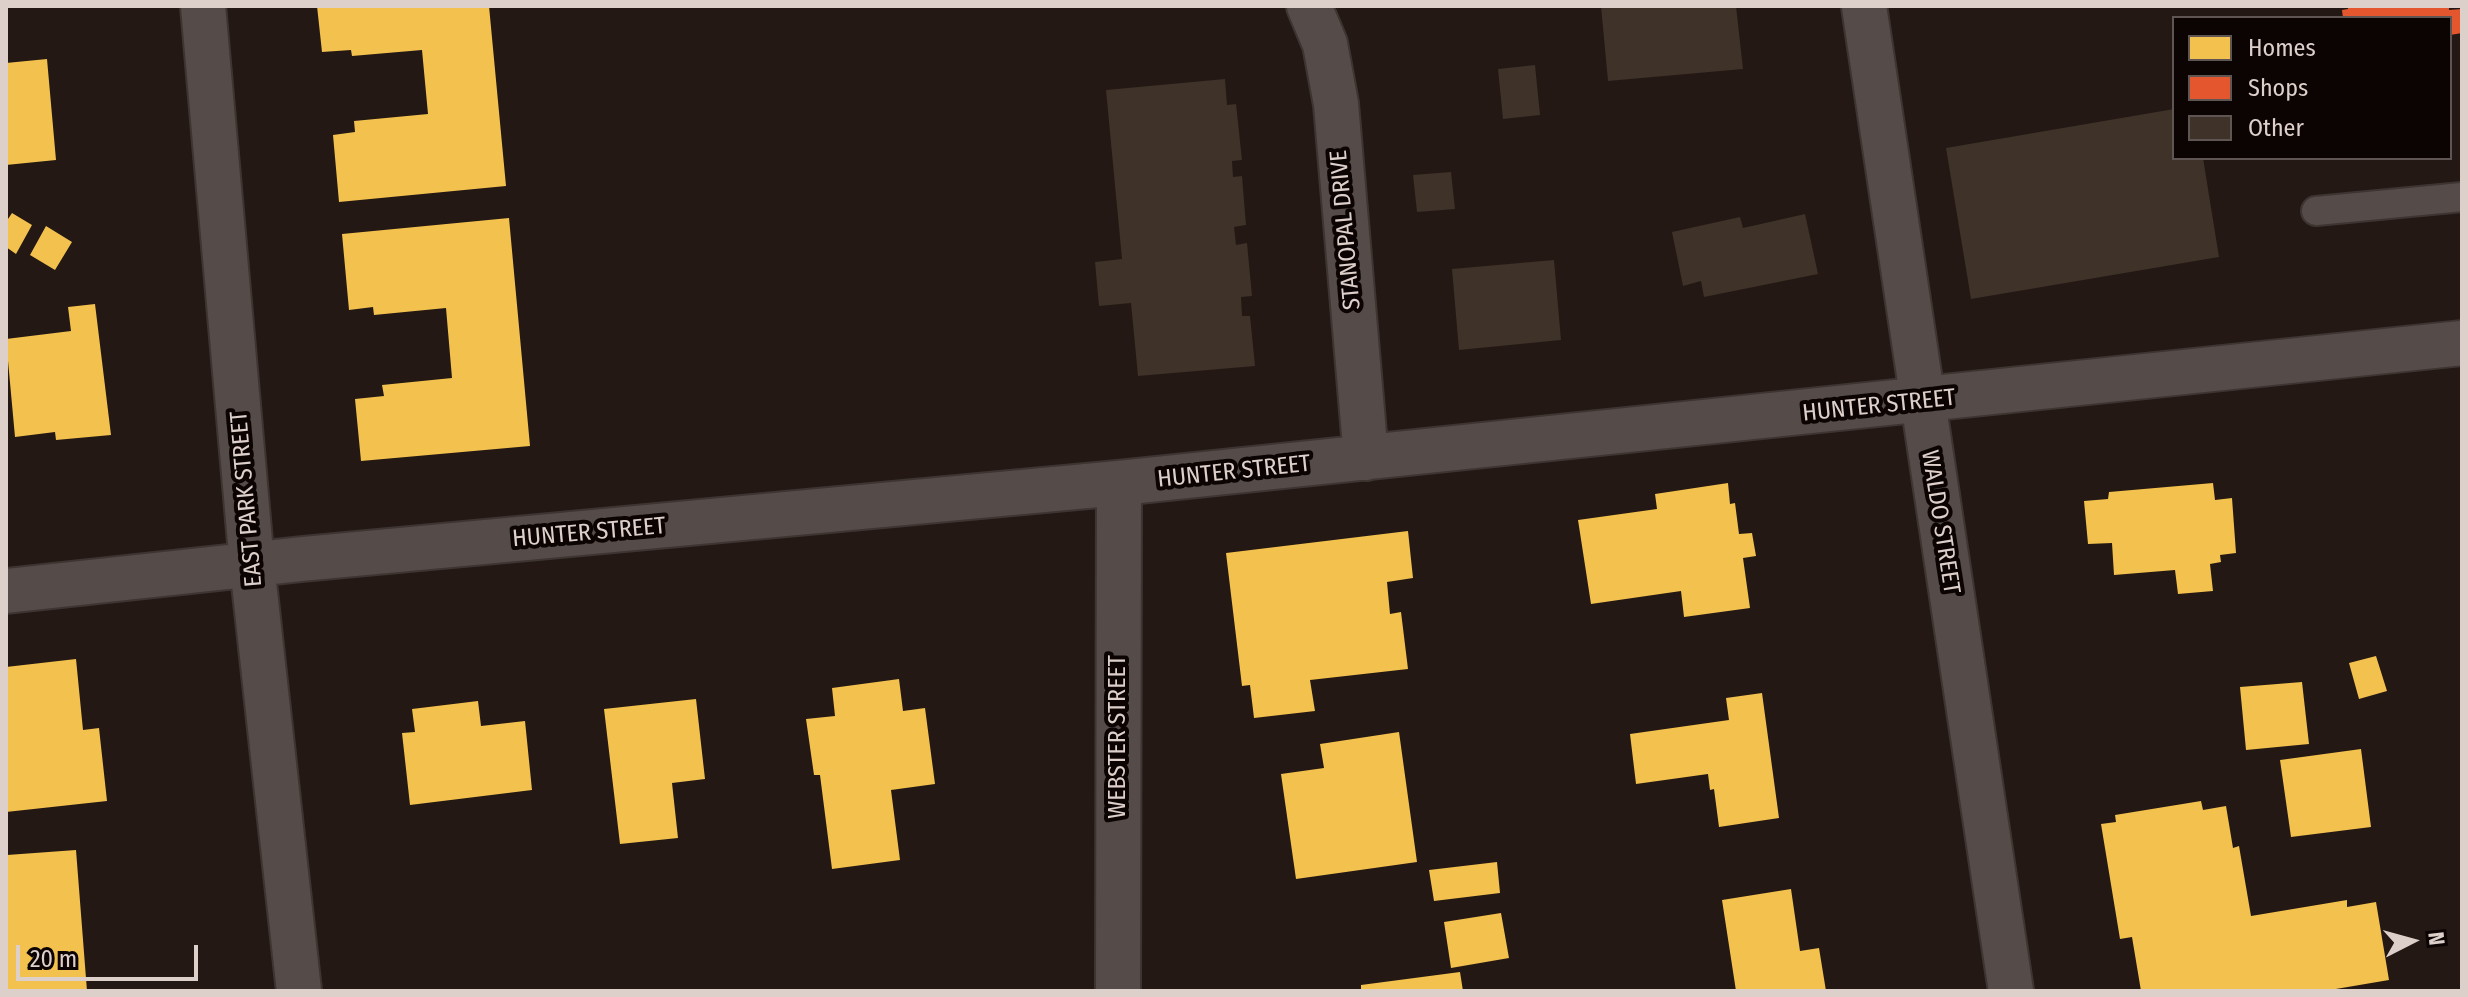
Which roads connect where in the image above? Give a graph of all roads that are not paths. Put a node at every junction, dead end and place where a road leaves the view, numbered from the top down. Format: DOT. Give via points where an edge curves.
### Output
graph roads {
  1 [pos="203,6"];
  2 [pos="1309,6"];
  3 [pos="1864,6"];
  4 [pos="2462,197"];
  5 [pos="2316,211"];
  6 [pos="2462,343"];
  7 [pos="1921,401"];
  8 [pos="1366,458"];
  9 [pos="1119,483"];
  10 [pos="252,565"];
  11 [pos="6,591"];
  12 [pos="299,991"];
  13 [pos="1118,991"];
  14 [pos="2011,991"];
  1 -- 10 [label="street, EAST PARK STREET"];
  2 -- 8 [label="street, STANOPAL DRIVE" via="1325,44 1336,104"];
  3 -- 7 [label="street, WALDO STREET"];
  4 -- 5 [label="lane"];
  6 -- 7 [label="street, HUNTER STREET"];
  7 -- 8 [label="street, HUNTER STREET"];
  7 -- 14 [label="street, WALDO STREET"];
  8 -- 9 [label="street, HUNTER STREET"];
  9 -- 10 [label="street, HUNTER STREET"];
  9 -- 13 [label="street, WEBSTER STREET"];
  10 -- 11 [label="street, HUNTER STREET"];
  10 -- 12 [label="street, EAST PARK STREET"];
}
